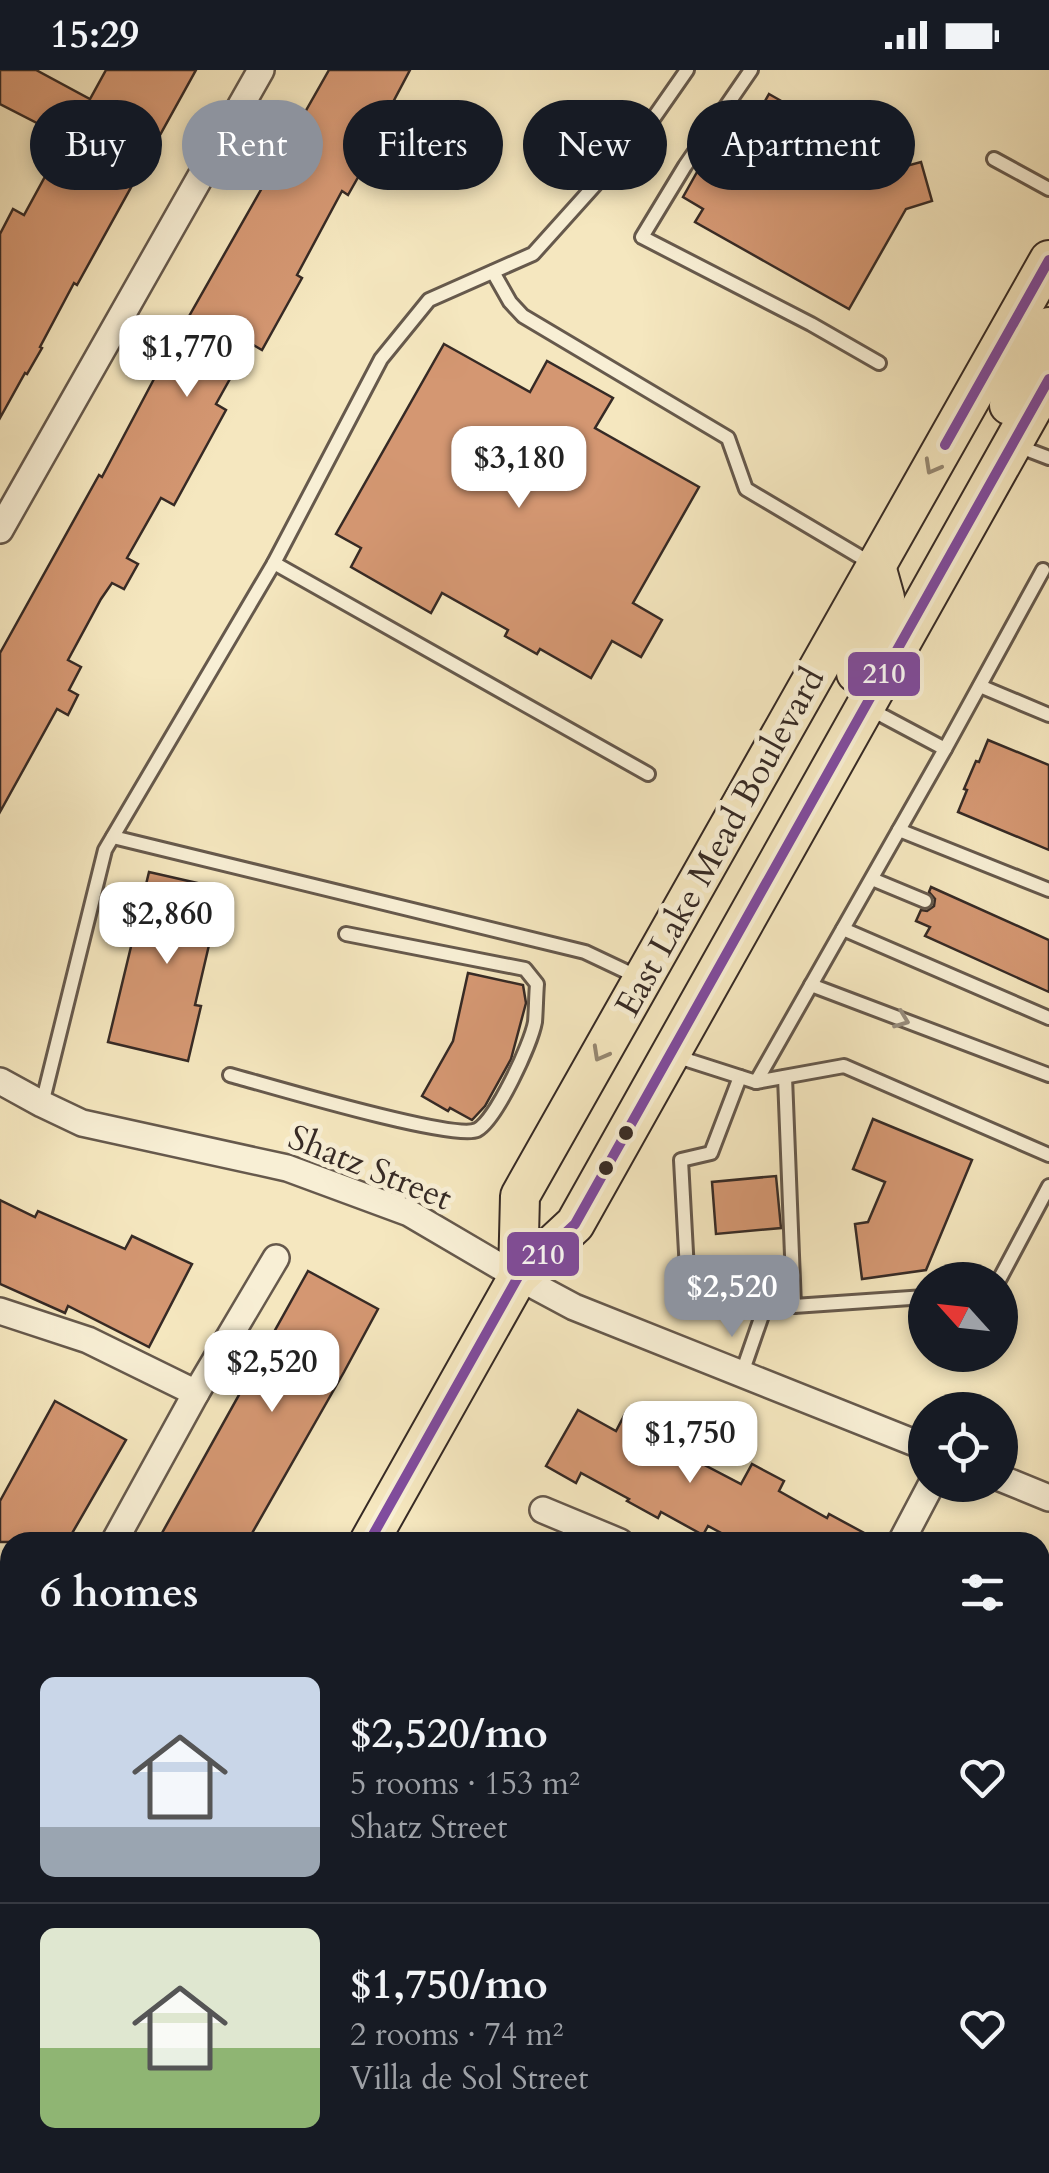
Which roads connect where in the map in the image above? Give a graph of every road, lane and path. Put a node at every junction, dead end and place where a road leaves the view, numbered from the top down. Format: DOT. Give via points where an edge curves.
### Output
graph roads {
  1 [pos="261,70"];
  2 [pos="688,70"];
  3 [pos="751,70"];
  4 [pos="994,159"];
  5 [pos="1049,189"];
  6 [pos="1049,260"];
  7 [pos="493,272"];
  8 [pos="1049,327"];
  9 [pos="879,363"];
  10 [pos="1049,379"];
  11 [pos="1012,444"];
  12 [pos="1049,458"];
  13 [pos="0,530"];
  14 [pos="274,563"];
  15 [pos="876,566"];
  16 [pos="1043,570"];
  17 [pos="980,686"];
  18 [pos="866,706"];
  19 [pos="1049,715"];
  20 [pos="945,749"];
  21 [pos="648,774"];
  22 [pos="899,830"];
  23 [pos="112,837"];
  24 [pos="872,879"];
  25 [pos="1049,890"];
  26 [pos="925,901"];
  27 [pos="843,930"];
  28 [pos="346,934"];
  29 [pos="642,979"];
  30 [pos="811,985"];
  31 [pos="1049,1018"];
  32 [pos="671,1054"];
  33 [pos="230,1075"];
  34 [pos="1049,1075"];
  35 [pos="740,1076"];
  36 [pos="785,1077"];
  37 [pos="0,1081"];
  38 [pos="756,1082"];
  39 [pos="42,1104"];
  40 [pos="1049,1155"];
  41 [pos="1049,1186"];
  42 [pos="276,1258"];
  43 [pos="1008,1262"];
  44 [pos="518,1277"];
  45 [pos="908,1297"];
  46 [pos="768,1298"];
  47 [pos="794,1306"];
  48 [pos="0,1311"];
  49 [pos="742,1374"];
  50 [pos="196,1393"];
  51 [pos="908,1440"];
  52 [pos="1018,1485"];
  53 [pos="1049,1498"];
  54 [pos="922,1502"];
  55 [pos="543,1510"];
  56 [pos="120,1532"];
  57 [pos="375,1532"];
  58 [pos="596,1532"];
  59 [pos="906,1532"];
  1 -- 13 [label="street"];
  2 -- 7 [label="lane" via="648,126 534,254"];
  3 -- 9 [label="lane" via="642,237"];
  4 -- 5 [label="lane"];
  6 -- 15 [label="main road, East Lake Mead Boulevard, one-way"];
  7 -- 14 [label="lane" via="430,300 382,359"];
  7 -- 15 [label="lane" via="523,316 728,438 746,489"];
  8 -- 11 [label="main road" via="1008,409"];
  10 -- 11 [label="main road, East Lake Mead Boulevard"];
  11 -- 12 [label="lane"];
  11 -- 18 [label="main road, East Lake Mead Boulevard"];
  14 -- 21 [label="lane"];
  14 -- 23 [label="lane"];
  15 -- 18 [label="main road" via="885,598 881,625 854,685"];
  15 -- 29 [label="main road, East Lake Mead Boulevard"];
  16 -- 17 [label="lane"];
  17 -- 19 [label="lane"];
  17 -- 20 [label="lane"];
  18 -- 20 [label="lane"];
  18 -- 32 [label="main road, East Lake Mead Boulevard"];
  20 -- 22 [label="lane"];
  22 -- 24 [label="lane"];
  22 -- 25 [label="lane"];
  23 -- 29 [label="lane" via="584,952"];
  23 -- 39 [label="lane"];
  24 -- 26 [label="lane"];
  24 -- 27 [label="lane"];
  27 -- 30 [label="lane"];
  27 -- 31 [label="lane"];
  28 -- 33 [label="lane" via="525,969 537,984 534,1025 518,1070 479,1129 410,1123"];
  29 -- 44 [label="main road, East Lake Mead Boulevard, one-way" via="520,1196"];
  30 -- 34 [label="lane, one-way"];
  30 -- 38 [label="lane"];
  32 -- 35 [label="lane"];
  32 -- 44 [label="main road, East Lake Mead Boulevard" via="575,1224"];
  35 -- 38 [label="lane"];
  35 -- 46 [label="lane" via="711,1153 681,1160 687,1271"];
  36 -- 38 [label="lane"];
  36 -- 40 [label="lane" via="844,1066"];
  36 -- 47 [label="lane"];
  37 -- 39 [label="street, Shatz Street"];
  39 -- 44 [label="street, Shatz Street" via="82,1123 287,1168 409,1214"];
  41 -- 43 [label="lane"];
  42 -- 50 [label="street"];
  44 -- 49 [label="street, Shatz Street"];
  44 -- 57 [label="main road, East Lake Mead Boulevard"];
  45 -- 47 [label="lane"];
  46 -- 47 [label="lane"];
  46 -- 49 [label="lane"];
  48 -- 50 [label="street" via="88,1340"];
  49 -- 51 [label="street, Shatz Street"];
  50 -- 56 [label="street"];
  52 -- 53 [label="street"];
  54 -- 59 [label="street"];
  55 -- 58 [label="street"];
}
